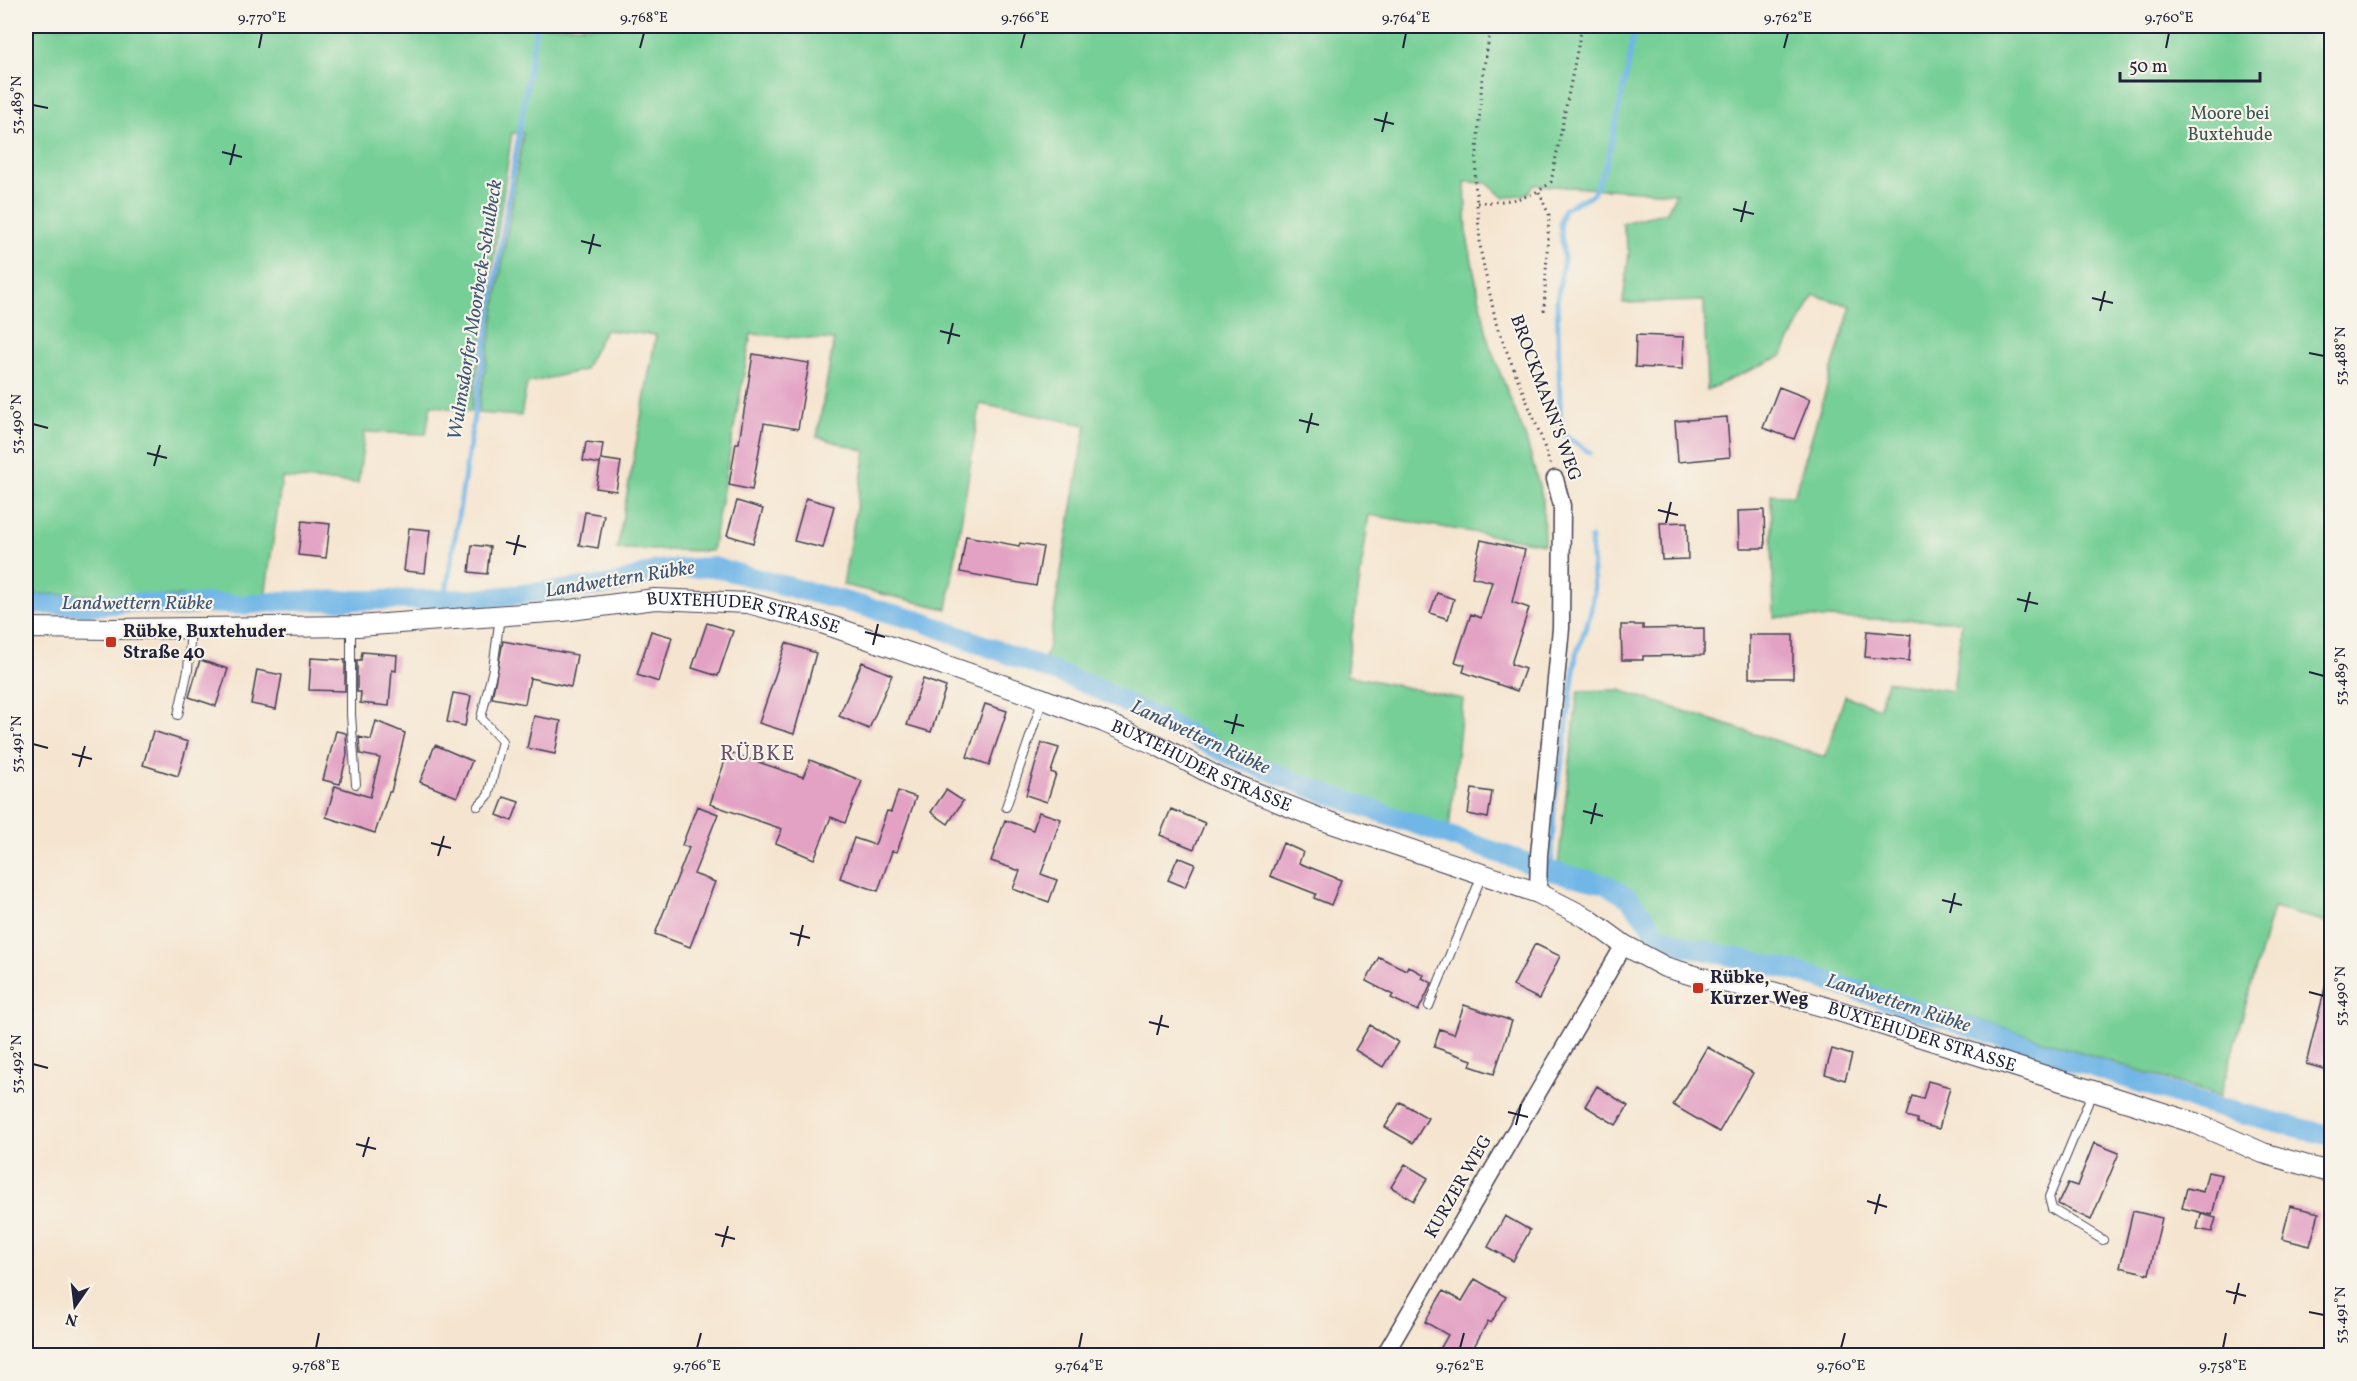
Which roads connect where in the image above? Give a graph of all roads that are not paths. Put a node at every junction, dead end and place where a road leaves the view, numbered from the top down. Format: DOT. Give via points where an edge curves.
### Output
graph roads {
  1 [pos="1555,479"];
  2 [pos="500,616"];
  3 [pos="351,626"];
  4 [pos="26,628"];
  5 [pos="191,628"];
  6 [pos="1043,699"];
  7 [pos="178,715"];
  8 [pos="356,784"];
  9 [pos="478,806"];
  10 [pos="1006,807"];
  11 [pos="1482,874"];
  12 [pos="1538,886"];
  13 [pos="1624,945"];
  14 [pos="1429,1006"];
  15 [pos="2093,1091"];
  16 [pos="2331,1173"];
  17 [pos="2103,1240"];
  18 [pos="1384,1356"];
  1 -- 12 [label="street, BROCKMANN'S WEG" via="1562,506 1561,628"];
  2 -- 3 [label="street, BUXTEHUDER STRASSE"];
  2 -- 6 [label="street, BUXTEHUDER STRASSE" via="655,599 747,603 822,623"];
  2 -- 9 [label="lane" via="482,717 502,741 488,796"];
  3 -- 5 [label="street, BUXTEHUDER STRASSE"];
  3 -- 8 [label="lane"];
  4 -- 5 [label="street, BUXTEHUDER STRASSE"];
  5 -- 7 [label="lane" via="188,670"];
  6 -- 10 [label="lane"];
  6 -- 11 [label="street, BUXTEHUDER STRASSE" via="1104,722 1219,778 1323,820"];
  11 -- 12 [label="street, BUXTEHUDER STRASSE"];
  11 -- 14 [label="lane"];
  12 -- 13 [label="street, BUXTEHUDER STRASSE"];
  13 -- 15 [label="street, BUXTEHUDER STRASSE" via="1665,967 1832,1009"];
  13 -- 18 [label="street, KURZER WEG"];
  15 -- 16 [label="street, BUXTEHUDER STRASSE"];
  15 -- 17 [label="lane" via="2049,1197 2052,1209"];
}
